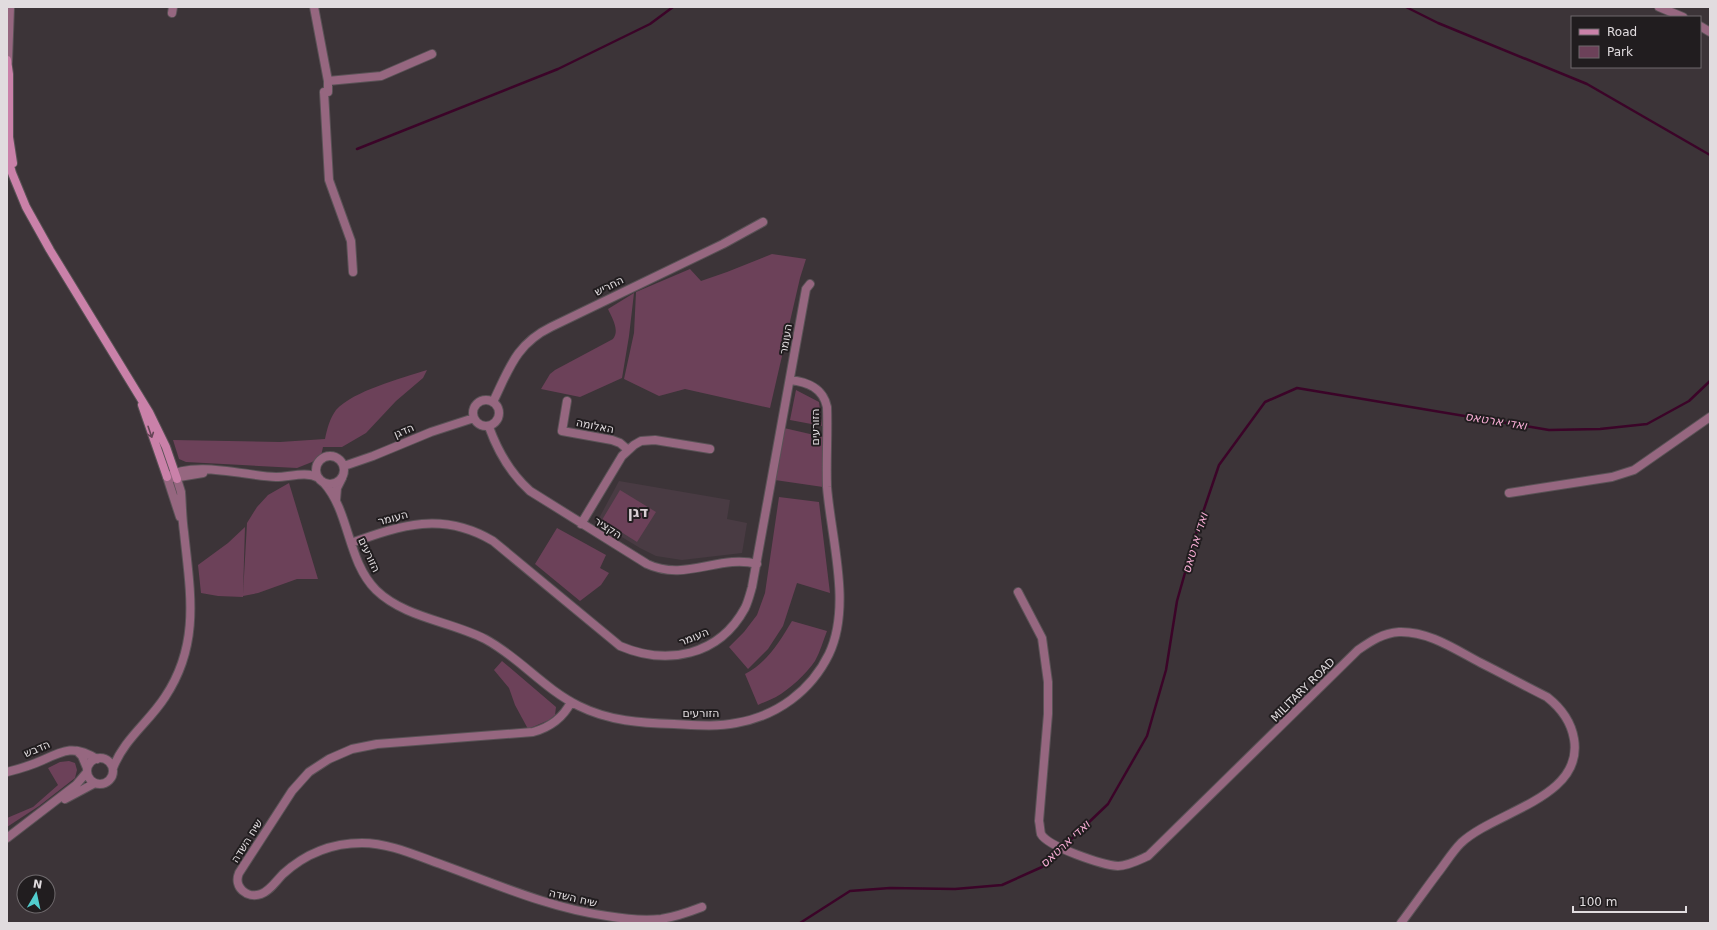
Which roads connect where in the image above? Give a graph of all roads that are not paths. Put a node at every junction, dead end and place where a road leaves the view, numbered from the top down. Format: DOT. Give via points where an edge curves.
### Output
graph roads {
  1 [pos="10,7"];
  2 [pos="314,7"];
  3 [pos="1660,7"];
  4 [pos="1681,16"];
  5 [pos="1701,27"];
  6 [pos="1710,32"];
  7 [pos="8,45"];
  8 [pos="432,54"];
  9 [pos="7,60"];
  10 [pos="328,80"];
  11 [pos="7,155"];
  12 [pos="19,191"];
  13 [pos="763,222"];
  14 [pos="353,272"];
  15 [pos="810,284"];
  16 [pos="790,380"];
  17 [pos="138,395"];
  18 [pos="567,401"];
  19 [pos="493,402"];
  20 [pos="1710,417"];
  21 [pos="474,418"];
  22 [pos="489,426"];
  23 [pos="710,449"];
  24 [pos="627,450"];
  25 [pos="319,462"];
  26 [pos="344,466"];
  27 [pos="176,475"];
  28 [pos="300,475"];
  29 [pos="167,477"];
  30 [pos="342,478"];
  31 [pos="321,480"];
  32 [pos="1510,493"];
  33 [pos="337,505"];
  34 [pos="581,524"];
  35 [pos="184,531"];
  36 [pos="351,543"];
  37 [pos="756,564"];
  38 [pos="1018,592"];
  39 [pos="571,702"];
  40 [pos="124,746"];
  41 [pos="76,751"];
  42 [pos="99,758"];
  43 [pos="113,768"];
  44 [pos="87,770"];
  45 [pos="7,772"];
  46 [pos="95,783"];
  47 [pos="21,828"];
  48 [pos="7,838"];
  49 [pos="702,907"];
  50 [pos="1401,923"];
  1 -- 7 [label="street"];
  2 -- 10 [label="street"];
  3 -- 4 [label="street"];
  5 -- 6 [label="street"];
  7 -- 9 [label="street"];
  8 -- 10 [label="street" via="381,76"];
  9 -- 12 [label="main road" via="9,137"];
  10 -- 14 [label="street" via="328,92 324,92 329,180 351,242"];
  11 -- 12 [label="main road"];
  12 -- 17 [label="main road" via="50,250"];
  13 -- 19 [label="street, החריש" via="538,334 526,342 517,354"];
  15 -- 16 [label="street, העומר" via="806,288"];
  16 -- 37 [label="street, העומר"];
  16 -- 39 [label="street, הזורעים" via="816,388 823,395 827,407 827,478 840,611 830,652 820,670 808,686 787,703 756,718 736,723 714,725 634,722 597,714"];
  17 -- 27 [label="main road" via="156,424"];
  17 -- 29 [label="main road, one-way"];
  18 -- 24 [label="street, האלומה" via="562,431 612,440"];
  19 -- 21 [label="street" via="486,400 478,403 474,409"];
  19 -- 22 [label="street" via="498,407 500,416 496,423"];
  20 -- 32 [label="street" via="1634,470 1612,477"];
  21 -- 22 [label="street" via="478,424"];
  21 -- 26 [label="street, הדגן"];
  22 -- 34 [label="street, הקציר" via="500,454 517,478 538,496"];
  23 -- 24 [label="street" via="650,440 637,443"];
  24 -- 34 [label="street"];
  25 -- 26 [label="street" via="332,456 340,460"];
  25 -- 28 [label="street"];
  25 -- 31 [label="street" via="316,470"];
  26 -- 30 [label="street"];
  27 -- 28 [label="street" via="196,470 212,470 275,477"];
  27 -- 29 [label="street"];
  27 -- 35 [label="street" via="182,499"];
  28 -- 31 [label="street" via="310,475"];
  29 -- 35 [label="street"];
  30 -- 31 [label="street" via="332,484"];
  30 -- 33 [label="street" via="337,491"];
  31 -- 33 [label="street, הזורעים"];
  33 -- 36 [label="street, הזורעים"];
  34 -- 37 [label="street, הקציר" via="659,569 680,571 737,562"];
  35 -- 40 [label="street" via="191,605 189,637 180,671 165,697"];
  36 -- 37 [label="street, העומר" via="391,529 420,523 446,523 470,529 503,549 620,646 653,656 689,653 722,636 746,607"];
  36 -- 39 [label="street, הזורעים" via="360,568 377,590 388,599 409,610 485,639"];
  38 -- 50 [label="street, MILITARY ROAD" via="1042,638 1048,682 1048,714 1039,821 1041,833 1047,840 1086,859 1118,866 1148,856 1358,650 1384,635 1398,632 1422,634 1547,697 1554,703 1573,728 1575,758 1569,772 1550,792 1491,823 1462,842"];
  39 -- 49 [label="street, שיח השדה" via="558,720 533,732 377,744 352,749 328,759 309,772 292,791 239,873 238,887 248,894 262,894 293,865 316,852 341,844 365,843 399,849 536,900 583,913 650,920 671,917"];
  40 -- 42 [label="street"];
  40 -- 43 [label="street"];
  41 -- 42 [label="street, הדבש"];
  41 -- 44 [label="street" via="82,756"];
  41 -- 45 [label="street, הדבש" via="63,750"];
  42 -- 43 [label="street" via="108,761"];
  42 -- 44 [label="street" via="91,762"];
  43 -- 46 [label="street" via="112,777 108,782"];
  44 -- 46 [label="street" via="90,779"];
  44 -- 47 [label="street" via="76,785"];
  46 -- 47 [label="street"];
  47 -- 48 [label="street"];
}
